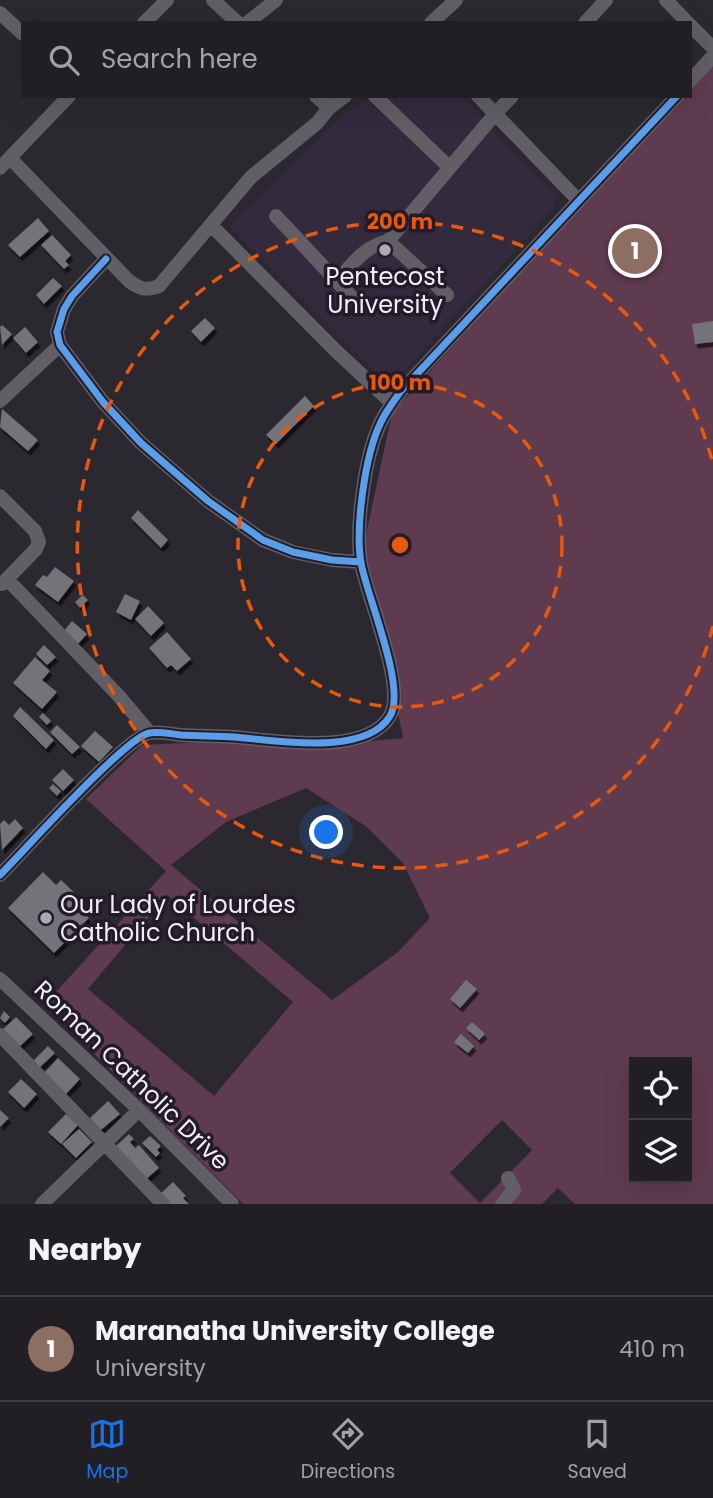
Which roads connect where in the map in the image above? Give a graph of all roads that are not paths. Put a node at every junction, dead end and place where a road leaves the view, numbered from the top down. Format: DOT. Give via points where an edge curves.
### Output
graph roads {
  1 [pos="167,0"];
  2 [pos="213,0"];
  3 [pos="276,0"];
  4 [pos="606,0"];
  5 [pos="666,0"];
  6 [pos="452,1"];
  7 [pos="0,13"];
  8 [pos="146,21"];
  9 [pos="236,21"];
  10 [pos="250,21"];
  11 [pos="432,21"];
  12 [pos="587,21"];
  13 [pos="686,21"];
  14 [pos="692,27"];
  15 [pos="21,32"];
  16 [pos="713,48"];
  17 [pos="713,56"];
  18 [pos="692,79"];
  19 [pos="67,98"];
  20 [pos="318,98"];
  21 [pos="342,98"];
  22 [pos="377,98"];
  23 [pos="480,98"];
  24 [pos="510,98"];
  25 [pos="675,98"];
  26 [pos="328,108"];
  27 [pos="495,114"];
  28 [pos="5,163"];
  29 [pos="449,167"];
  30 [pos="578,200"];
  31 [pos="276,216"];
  32 [pos="211,225"];
  33 [pos="388,242"];
  34 [pos="106,259"];
  35 [pos="338,280"];
  36 [pos="447,295"];
  37 [pos="359,305"];
  38 [pos="60,345"];
  39 [pos="0,401"];
  40 [pos="392,403"];
  41 [pos="0,496"];
  42 [pos="361,562"];
  43 [pos="3,582"];
  44 [pos="150,733"];
  45 [pos="0,875"];
  46 [pos="0,979"];
  47 [pos="0,1035"];
  48 [pos="139,1111"];
  49 [pos="105,1142"];
  50 [pos="508,1178"];
  51 [pos="43,1204"];
  52 [pos="163,1204"];
  53 [pos="232,1204"];
  54 [pos="502,1204"];
  1 -- 8 [label="street"];
  2 -- 9 [label="street"];
  3 -- 10 [label="street"];
  4 -- 12 [label="street"];
  5 -- 13 [label="street"];
  6 -- 11 [label="street"];
  7 -- 15 [label="street"];
  14 -- 16 [label="street"];
  17 -- 18 [label="street"];
  19 -- 28 [label="street"];
  20 -- 26 [label="street"];
  21 -- 26 [label="street"];
  22 -- 29 [label="street"];
  23 -- 27 [label="street"];
  24 -- 27 [label="street"];
  25 -- 30 [label="street"];
  26 -- 32 [label="street" via="317,123 251,177"];
  27 -- 29 [label="street"];
  27 -- 30 [label="street"];
  28 -- 34 [label="street"];
  29 -- 33 [label="street"];
  30 -- 40 [label="street"];
  31 -- 35 [label="street"];
  32 -- 34 [label="street" via="159,286 150,290 137,287"];
  32 -- 40 [label="street"];
  33 -- 35 [label="street" via="362,253"];
  33 -- 36 [label="street"];
  34 -- 38 [label="street" via="64,309 57,332"];
  35 -- 37 [label="street"];
  38 -- 39 [label="street"];
  38 -- 42 [label="street" via="119,421 233,521 293,552"];
  40 -- 42 [label="street" via="380,424 368,471 359,530"];
  41 -- 43 [label="street" via="35,531 39,541 36,550"];
  42 -- 44 [label="street" via="396,696 389,719 381,726 359,737 307,744"];
  43 -- 44 [label="street" via="118,695"];
  44 -- 45 [label="street" via="115,758"];
  46 -- 48 [label="street, Roman Catholic Drive"];
  47 -- 49 [label="street"];
  48 -- 49 [label="street"];
  48 -- 53 [label="street, Roman Catholic Drive"];
  49 -- 51 [label="street"];
  49 -- 52 [label="street"];
  50 -- 54 [label="street" via="514,1190"];
}
